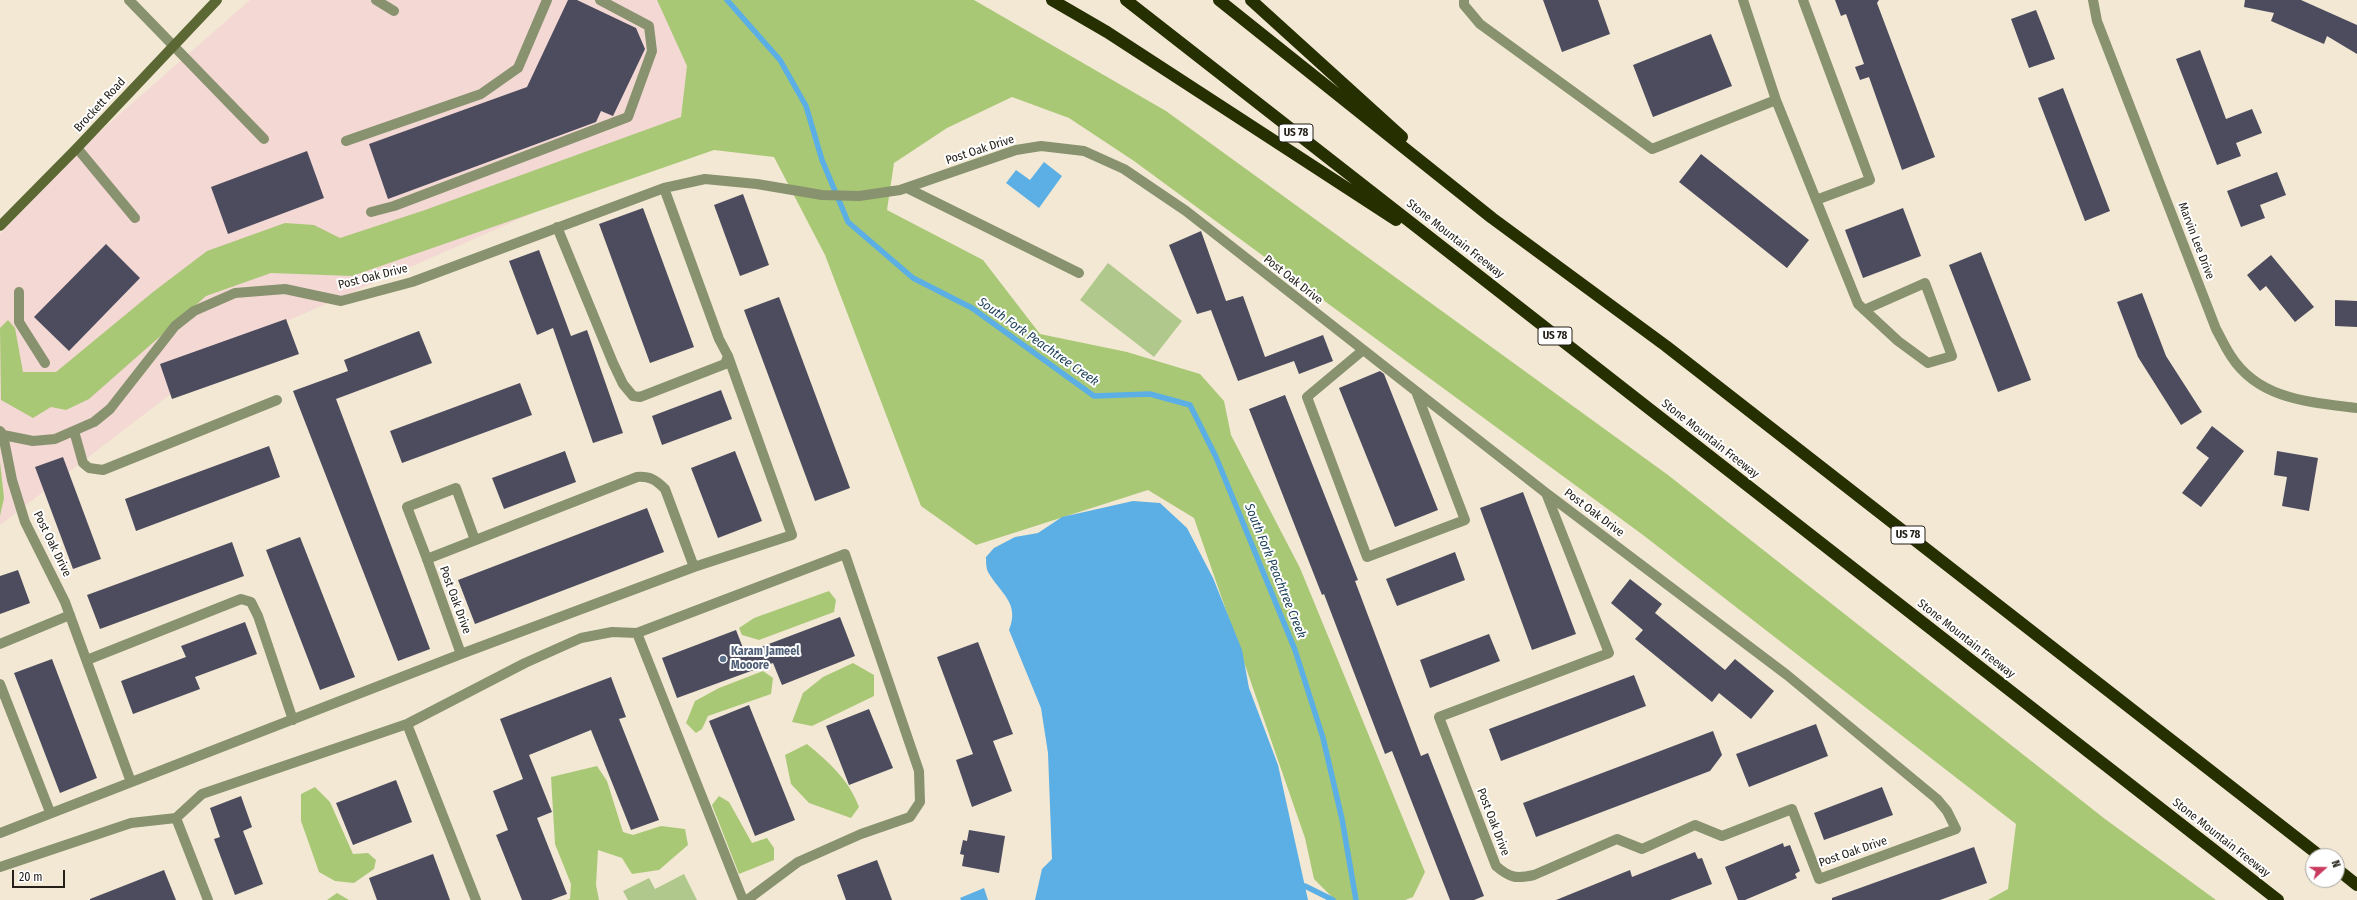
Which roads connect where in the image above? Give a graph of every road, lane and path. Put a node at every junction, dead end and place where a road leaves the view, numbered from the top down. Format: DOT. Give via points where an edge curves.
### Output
graph roads {
  1 [pos="129,0"];
  2 [pos="217,0"];
  3 [pos="376,0"];
  4 [pos="547,0"];
  5 [pos="600,0"];
  6 [pos="1052,0"];
  7 [pos="1126,0"];
  8 [pos="1219,0"];
  9 [pos="1251,0"];
  10 [pos="1464,0"];
  11 [pos="1743,0"];
  12 [pos="1802,0"];
  13 [pos="2093,0"];
  14 [pos="394,11"];
  15 [pos="174,46"];
  16 [pos="1776,100"];
  17 [pos="264,139"];
  18 [pos="346,141"];
  19 [pos="77,148"];
  20 [pos="664,188"];
  21 [pos="907,188"];
  22 [pos="1816,200"];
  23 [pos="371,212"];
  24 [pos="135,218"];
  25 [pos="1492,218"];
  26 [pos="0,226"];
  27 [pos="557,227"];
  28 [pos="1466,265"];
  29 [pos="1079,273"];
  30 [pos="19,292"];
  31 [pos="1864,310"];
  32 [pos="1362,351"];
  33 [pos="728,356"];
  34 [pos="45,363"];
  35 [pos="1417,393"];
  36 [pos="277,400"];
  37 [pos="2357,408"];
  38 [pos="74,431"];
  39 [pos="2,433"];
  40 [pos="1546,493"];
  41 [pos="476,540"];
  42 [pos="427,559"];
  43 [pos="694,567"];
  44 [pos="70,615"];
  45 [pos="637,632"];
  46 [pos="0,644"];
  47 [pos="461,654"];
  48 [pos="87,660"];
  49 [pos="0,684"];
  50 [pos="294,720"];
  51 [pos="407,724"];
  52 [pos="131,782"];
  53 [pos="50,812"];
  54 [pos="176,818"];
  55 [pos="0,833"];
  56 [pos="2310,848"];
  57 [pos="0,867"];
  58 [pos="2345,875"];
  59 [pos="2357,885"];
  60 [pos="208,900"];
  61 [pos="476,900"];
  62 [pos="744,900"];
  63 [pos="747,900"];
  64 [pos="2278,900"];
  1 -- 15 [label="street"];
  2 -- 15 [label="street, Brockett Road"];
  3 -- 14 [label="street"];
  4 -- 18 [label="street" via="518,68 481,94"];
  5 -- 23 [label="street" via="648,26 652,50 628,117"];
  6 -- 28 [label="highway" via="1107,32"];
  7 -- 28 [label="highway, Stone Mountain Freeway / US 78"];
  8 -- 25 [label="highway, US 78"];
  9 -- 25 [label="highway"];
  10 -- 16 [label="street" via="1464,5 1480,24 1652,149"];
  11 -- 16 [label="street"];
  12 -- 22 [label="street" via="1870,180"];
  13 -- 37 [label="street, Marvin Lee Drive" via="2097,21 2148,153 2216,328 2231,357 2256,382 2282,397"];
  15 -- 17 [label="street"];
  15 -- 19 [label="street, Brockett Road"];
  16 -- 22 [label="street"];
  19 -- 24 [label="street"];
  19 -- 26 [label="street, Brockett Road"];
  20 -- 21 [label="street, Post Oak Drive" via="705,179 757,184 822,195 859,196"];
  20 -- 27 [label="street, Post Oak Drive"];
  20 -- 33 [label="street" via="719,339"];
  21 -- 29 [label="street"];
  21 -- 32 [label="street, Post Oak Drive" via="1016,150 1040,146 1084,151 1124,169 1186,212"];
  22 -- 31 [label="street" via="1858,304"];
  25 -- 56 [label="highway, US 78" via="1666,346"];
  27 -- 33 [label="street" via="613,363 623,384 633,396 640,398 725,364"];
  27 -- 38 [label="street, Post Oak Drive" via="412,282 341,300 285,289 235,293 194,311 175,326 110,409 94,422"];
  28 -- 64 [label="highway, Stone Mountain Freeway / US 78"];
  30 -- 34 [label="street" via="20,322"];
  31 -- 31 [label="street" via="1898,342 1928,363 1952,356 1924,282"];
  32 -- 35 [label="street, Post Oak Drive"];
  32 -- 35 [label="street" via="1307,397 1367,557 1465,520"];
  33 -- 43 [label="street, Post Oak Drive" via="792,534"];
  35 -- 40 [label="street, Post Oak Drive"];
  36 -- 38 [label="street" via="103,470 89,468 83,463"];
  38 -- 39 [label="street, Post Oak Drive" via="54,439 34,441"];
  39 -- 44 [label="street, Post Oak Drive" via="12,480 25,522"];
  40 -- 40 [label="street, Post Oak Drive" via="1787,675 1937,798 1948,811 1956,829 1819,879 1792,809 1722,836 1695,825 1642,849 1617,839 1534,876 1520,878 1506,875 1496,866 1439,717 1609,654"];
  41 -- 42 [label="street, Post Oak Drive"];
  41 -- 42 [label="street" via="456,488 407,507"];
  41 -- 43 [label="street, Post Oak Drive" via="637,476 646,476 664,488"];
  42 -- 47 [label="street, Post Oak Drive"];
  43 -- 47 [label="street, Post Oak Drive"];
  44 -- 46 [label="street"];
  44 -- 48 [label="street, Post Oak Drive"];
  45 -- 51 [label="street" via="612,632 581,638 525,663"];
  45 -- 62 [label="street"];
  45 -- 63 [label="street" via="845,554 919,771 920,802 910,817 861,834 798,862"];
  47 -- 50 [label="street, Post Oak Drive"];
  48 -- 50 [label="street" via="241,599 251,602 258,616"];
  48 -- 52 [label="street, Post Oak Drive"];
  49 -- 53 [label="street"];
  50 -- 52 [label="street, Post Oak Drive"];
  51 -- 54 [label="street" via="202,794"];
  51 -- 61 [label="street"];
  52 -- 53 [label="street, Post Oak Drive"];
  53 -- 55 [label="street, Post Oak Drive"];
  54 -- 57 [label="street" via="131,823"];
  54 -- 60 [label="street"];
  58 -- 59 [label="highway"];
}
